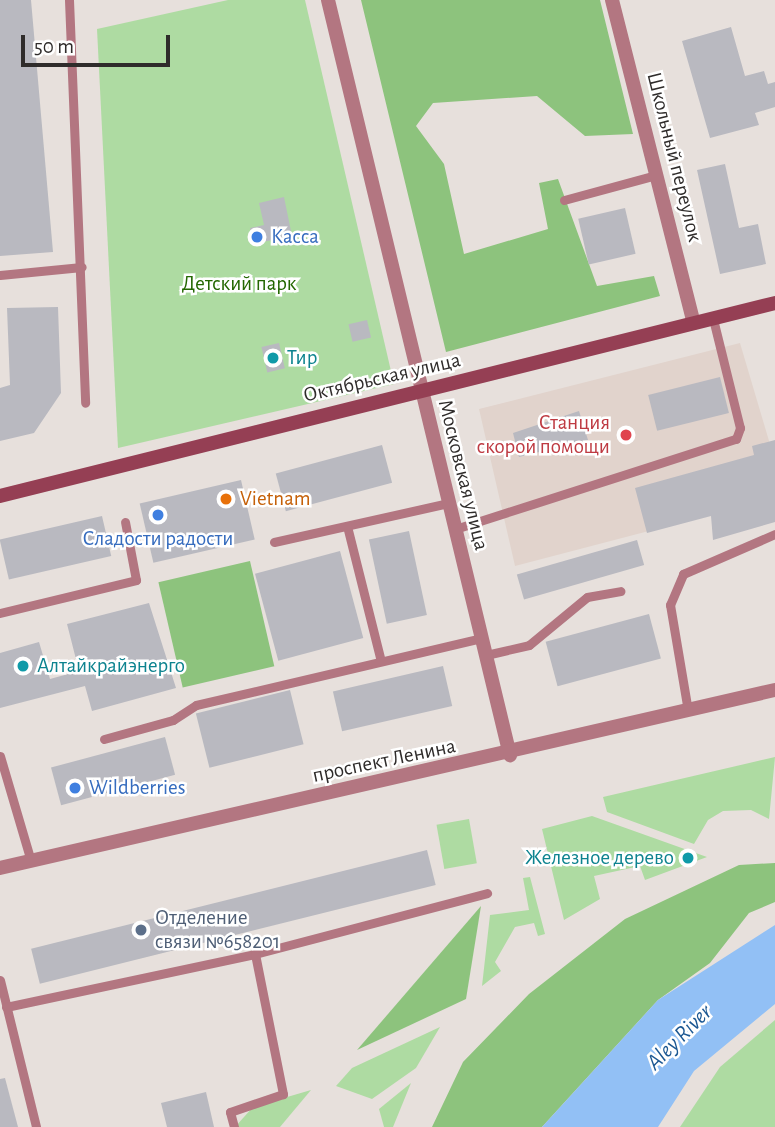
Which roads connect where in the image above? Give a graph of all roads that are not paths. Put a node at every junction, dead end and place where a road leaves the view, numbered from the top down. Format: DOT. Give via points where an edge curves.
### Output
graph roads {
  1 [pos="69,0"];
  2 [pos="328,0"];
  3 [pos="612,0"];
  4 [pos="656,175"];
  5 [pos="564,200"];
  6 [pos="82,267"];
  7 [pos="0,275"];
  8 [pos="775,303"];
  9 [pos="713,319"];
  10 [pos="694,323"];
  11 [pos="421,391"];
  12 [pos="85,403"];
  13 [pos="0,496"];
  14 [pos="449,503"];
  15 [pos="125,522"];
  16 [pos="347,526"];
  17 [pos="455,529"];
  18 [pos="775,534"];
  19 [pos="274,542"];
  20 [pos="620,591"];
  21 [pos="0,613"];
  22 [pos="482,638"];
  23 [pos="486,655"];
  24 [pos="381,662"];
  25 [pos="775,690"];
  26 [pos="688,711"];
  27 [pos="104,739"];
  28 [pos="510,755"];
  29 [pos="0,756"];
  30 [pos="31,861"];
  31 [pos="0,868"];
  32 [pos="487,893"];
  33 [pos="255,954"];
  34 [pos="0,980"];
  35 [pos="6,1007"];
  36 [pos="36,1127"];
  37 [pos="234,1127"];
  1 -- 6 [label="lane"];
  2 -- 11 [label="street, Московская улица"];
  3 -- 4 [label="street, Школьный переулок"];
  4 -- 5 [label="lane"];
  4 -- 10 [label="street, Школьный переулок"];
  6 -- 7 [label="lane"];
  6 -- 12 [label="lane"];
  8 -- 9 [label="main road, Октябрьская улица"];
  9 -- 10 [label="main road, Октябрьская улица"];
  9 -- 17 [label="lane" via="740,428 736,439"];
  10 -- 11 [label="main road, Октябрьская улица"];
  11 -- 13 [label="main road, Октябрьская улица"];
  11 -- 14 [label="street, Московская улица"];
  14 -- 16 [label="lane"];
  14 -- 17 [label="street, Московская улица"];
  15 -- 21 [label="lane" via="136,580"];
  16 -- 19 [label="lane"];
  16 -- 24 [label="lane"];
  17 -- 22 [label="street, Московская улица"];
  18 -- 26 [label="lane" via="683,574 670,605"];
  20 -- 23 [label="lane" via="587,597 529,645"];
  22 -- 23 [label="street, Московская улица"];
  22 -- 24 [label="lane"];
  23 -- 28 [label="street, Московская улица"];
  24 -- 27 [label="lane" via="196,705 173,720"];
  25 -- 26 [label="street, проспект Ленина"];
  26 -- 28 [label="street, проспект Ленина"];
  28 -- 30 [label="street, проспект Ленина"];
  29 -- 30 [label="lane"];
  30 -- 31 [label="street, проспект Ленина"];
  32 -- 33 [label="lane"];
  33 -- 35 [label="lane"];
  33 -- 37 [label="lane" via="283,1094 230,1112"];
  34 -- 35 [label="lane"];
  35 -- 36 [label="lane"];
}
